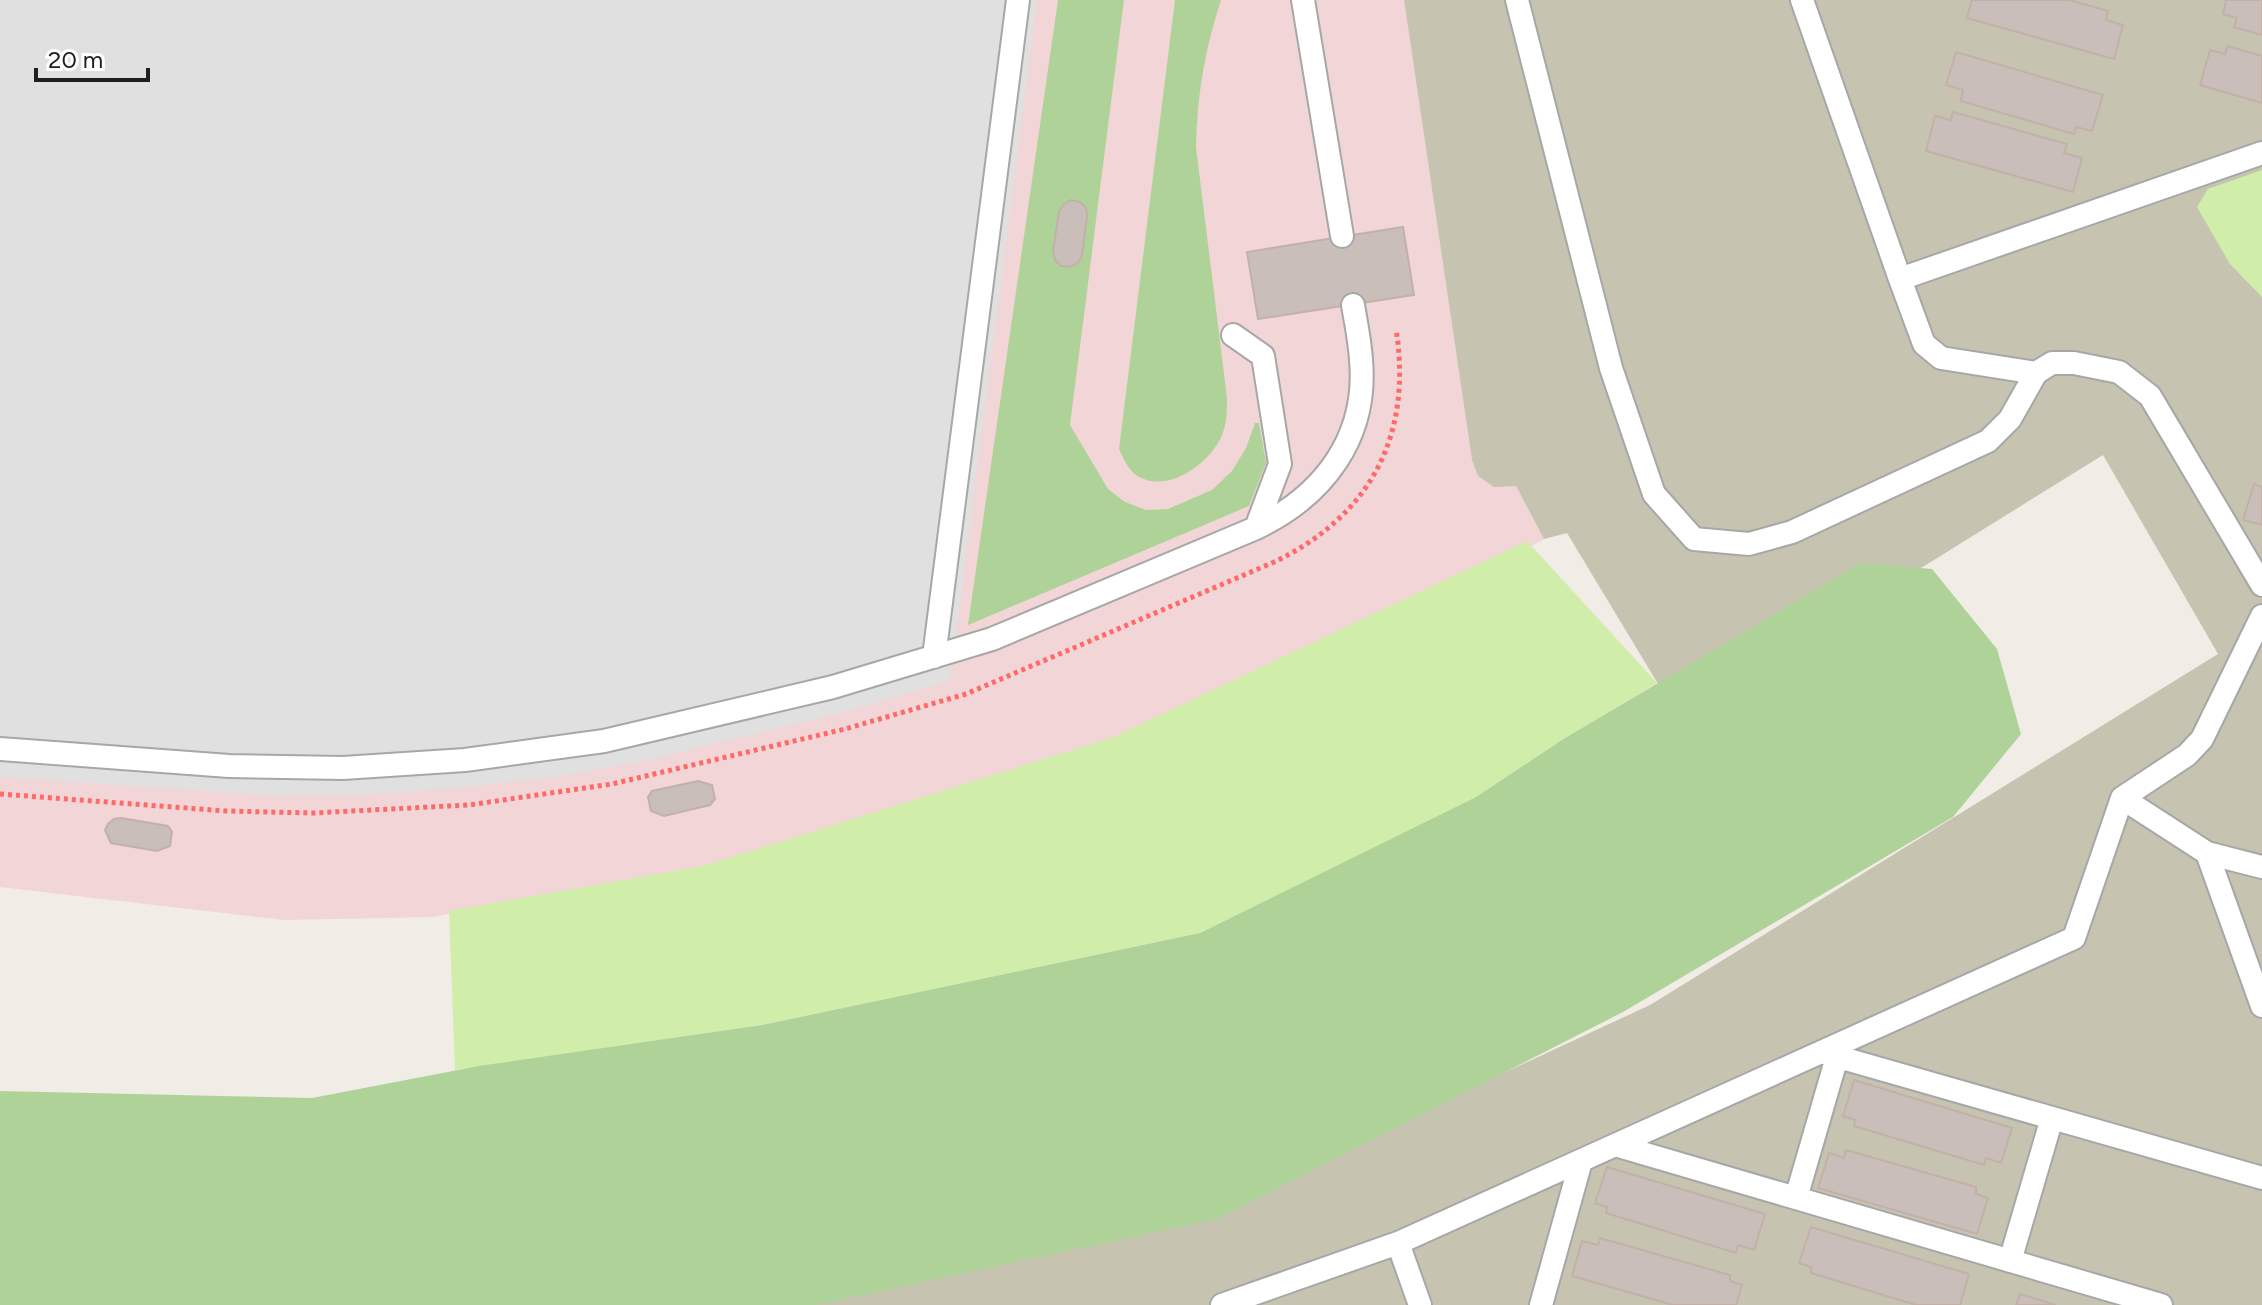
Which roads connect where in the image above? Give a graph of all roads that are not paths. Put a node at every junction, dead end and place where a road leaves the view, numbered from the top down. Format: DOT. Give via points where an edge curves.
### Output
graph roads {
  1 [pos="1018,0"];
  2 [pos="1303,0"];
  3 [pos="1517,0"];
  4 [pos="1802,0"];
  5 [pos="2262,153"];
  6 [pos="1342,236"];
  7 [pos="1900,279"];
  8 [pos="1353,305"];
  9 [pos="1233,335"];
  10 [pos="2036,373"];
  11 [pos="1256,528"];
  12 [pos="2262,585"];
  13 [pos="2262,616"];
  14 [pos="934,657"];
  15 [pos="0,749"];
  16 [pos="2122,798"];
  17 [pos="2207,853"];
  18 [pos="2262,867"];
  19 [pos="2262,1006"];
  20 [pos="1829,1054"];
  21 [pos="2052,1118"];
  22 [pos="1615,1145"];
  23 [pos="1581,1161"];
  24 [pos="2262,1178"];
  25 [pos="1796,1198"];
  26 [pos="1398,1243"];
  27 [pos="2010,1261"];
  28 [pos="1236,1303"];
  29 [pos="1420,1305"];
  30 [pos="1541,1305"];
  31 [pos="2161,1305"];
  1 -- 14 [label="lane"];
  2 -- 6 [label="lane"];
  3 -- 10 [label="lane" via="1611,368 1654,494 1694,539 1749,544 1792,532 1988,441 2010,419"];
  4 -- 7 [label="lane"];
  5 -- 7 [label="lane"];
  7 -- 10 [label="lane" via="1924,344 1941,358"];
  8 -- 11 [label="lane" via="1361,388 1349,439 1321,483 1279,517"];
  9 -- 11 [label="lane" via="1263,356 1280,464"];
  10 -- 12 [label="lane" via="2052,363 2119,372 2150,396"];
  11 -- 14 [label="lane" via="992,639"];
  13 -- 16 [label="lane" via="2202,739"];
  14 -- 15 [label="lane" via="650,731 465,760 282,768"];
  16 -- 17 [label="lane"];
  16 -- 20 [label="lane" via="2074,938"];
  17 -- 18 [label="lane"];
  17 -- 19 [label="lane"];
  20 -- 21 [label="lane"];
  20 -- 22 [label="lane"];
  20 -- 25 [label="lane"];
  21 -- 24 [label="lane"];
  21 -- 27 [label="lane"];
  22 -- 23 [label="lane"];
  22 -- 25 [label="lane"];
  23 -- 26 [label="lane"];
  23 -- 30 [label="lane"];
  25 -- 27 [label="lane"];
  26 -- 28 [label="lane"];
  26 -- 29 [label="lane"];
  27 -- 31 [label="lane"];
}
